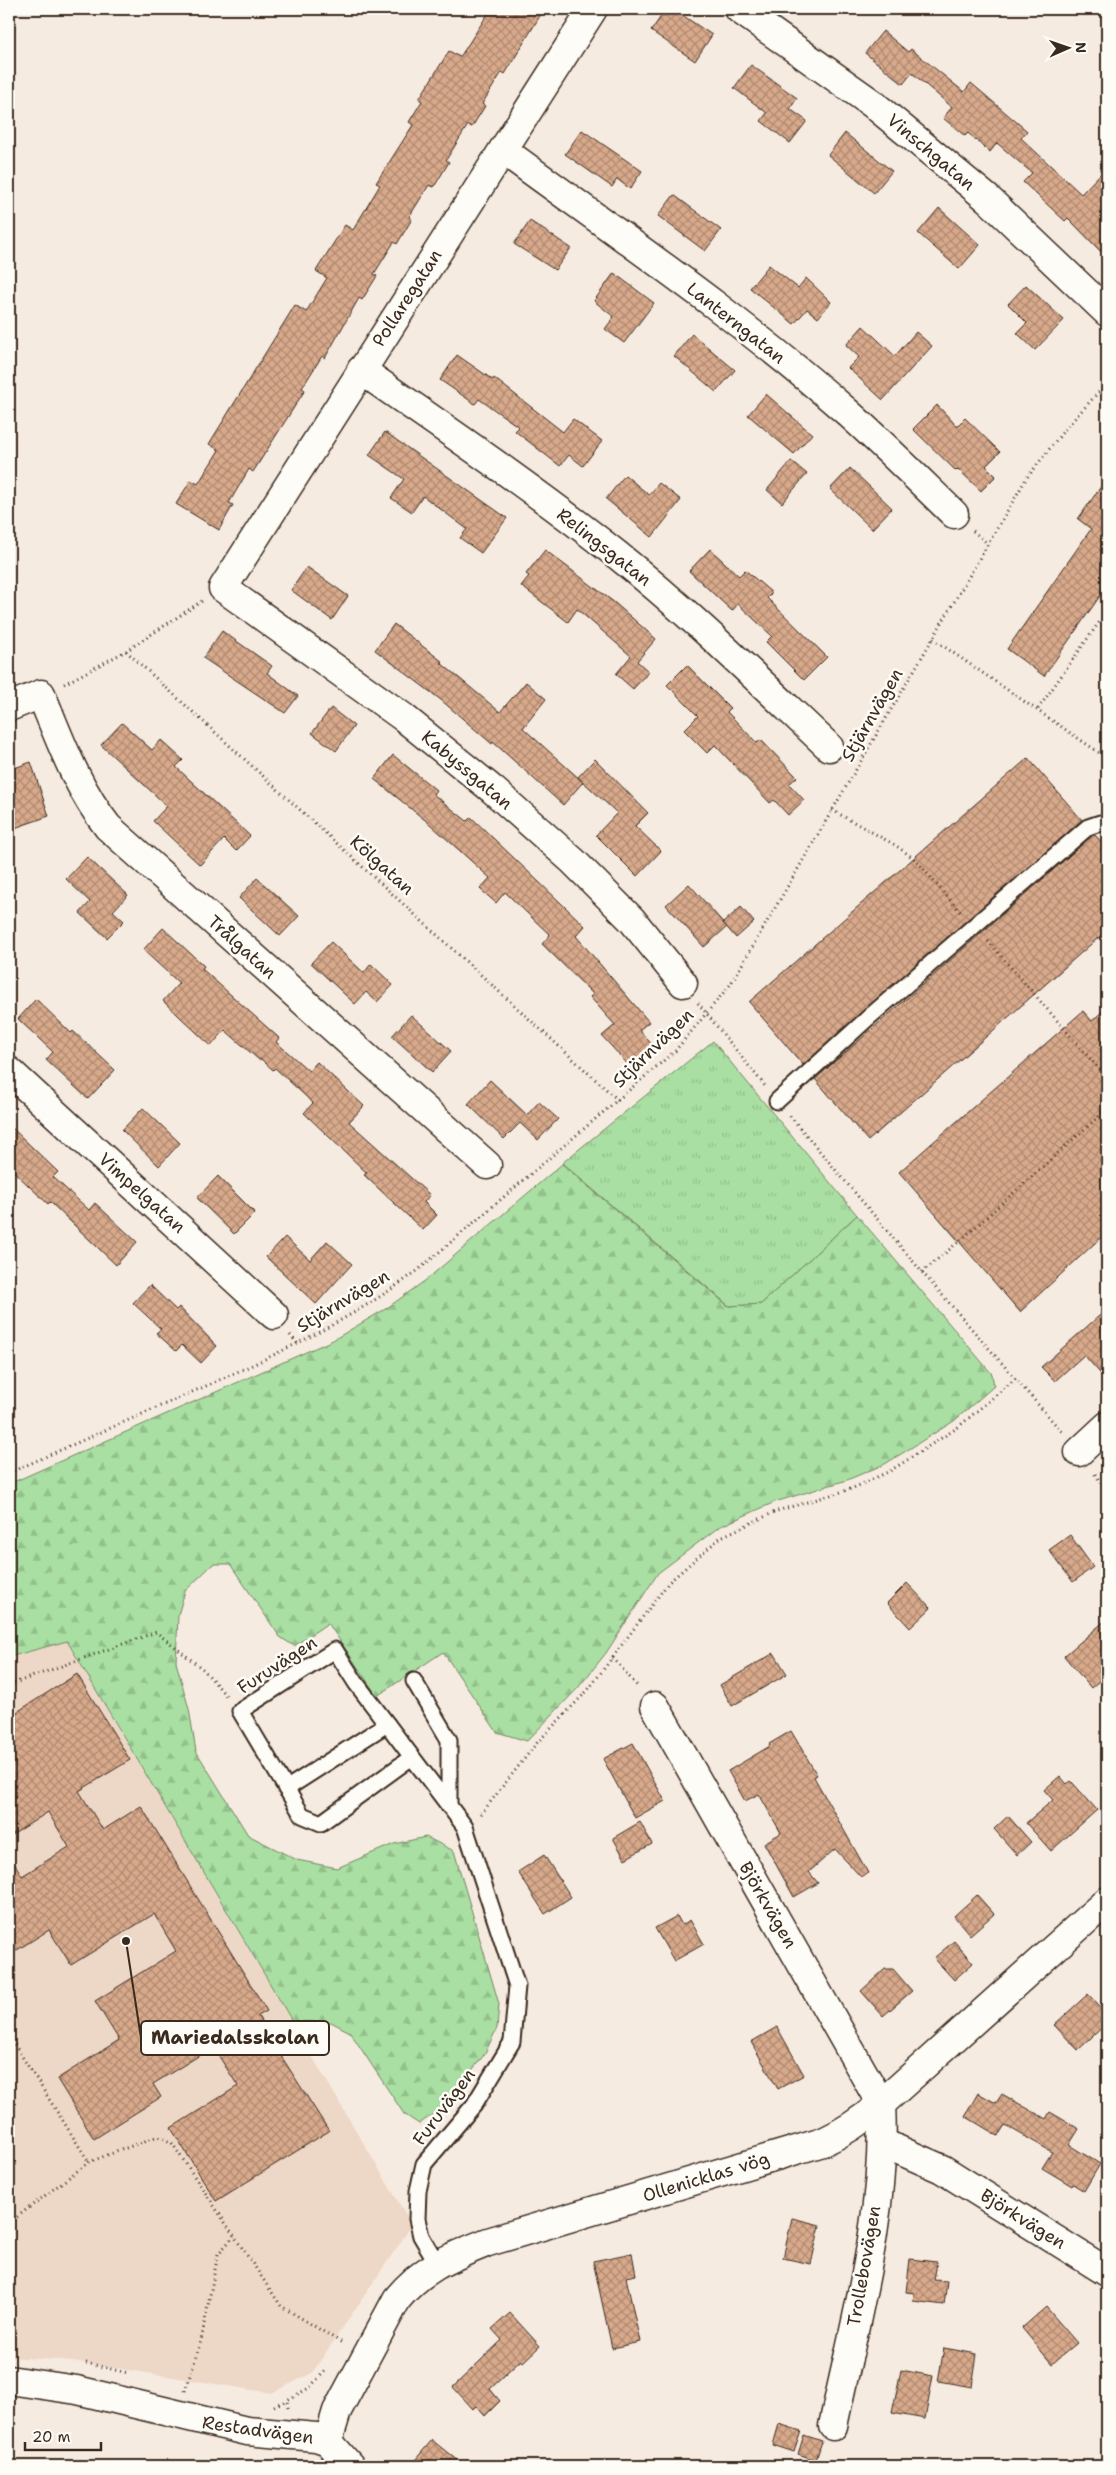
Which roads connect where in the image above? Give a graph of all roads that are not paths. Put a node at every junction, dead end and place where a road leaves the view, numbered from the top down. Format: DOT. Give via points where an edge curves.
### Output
graph roads {
  1 [pos="593,9"];
  2 [pos="740,9"];
  3 [pos="503,150"];
  4 [pos="1107,312"];
  5 [pos="362,370"];
  6 [pos="954,514"];
  7 [pos="223,588"];
  8 [pos="9,707"];
  9 [pos="829,747"];
  10 [pos="1107,824"];
  11 [pos="683,983"];
  12 [pos="9,1071"];
  13 [pos="777,1101"];
  14 [pos="487,1165"];
  15 [pos="274,1314"];
  16 [pos="1107,1426"];
  17 [pos="1079,1452"];
  18 [pos="414,1681"];
  19 [pos="655,1706"];
  20 [pos="387,1724"];
  21 [pos="412,1757"];
  22 [pos="286,1789"];
  23 [pos="449,1806"];
  24 [pos="1107,1901"];
  25 [pos="881,2104"];
  26 [pos="883,2143"];
  27 [pos="437,2263"];
  28 [pos="1107,2272"];
  29 [pos="9,2380"];
  30 [pos="833,2426"];
  31 [pos="328,2441"];
  32 [pos="350,2466"];
  1 -- 3 [label="street, Pollaregatan"];
  2 -- 4 [label="street, Vinschgatan" via="873,104 988,199"];
  3 -- 5 [label="street, Pollaregatan"];
  3 -- 6 [label="street, Lanterngatan" via="680,278 766,345 847,412"];
  5 -- 7 [label="street, Pollaregatan"];
  5 -- 9 [label="street, Relingsgatan" via="543,498 616,555 697,622"];
  7 -- 11 [label="street, Kabyssgatan" via="403,717 492,790 573,861 632,920"];
  8 -- 14 [label="street, Trålgatan" via="40,694 78,781 108,827"];
  10 -- 13 [label="lane" via="1088,827"];
  12 -- 15 [label="street, Vimpelgatan"];
  16 -- 17 [label="street"];
  18 -- 23 [label="lane" via="448,1740"];
  19 -- 25 [label="street, Björkvägen"];
  20 -- 21 [label="lane, Furuvägen"];
  20 -- 22 [label="lane"];
  20 -- 22 [label="lane, Furuvägen" via="334,1650 240,1711"];
  21 -- 22 [label="lane, Furuvägen" via="321,1823 302,1815"];
  21 -- 23 [label="lane, Furuvägen"];
  23 -- 27 [label="lane, Furuvägen" via="465,1827 517,1986 512,2042 474,2105 424,2164 418,2191 417,2219 421,2236"];
  24 -- 25 [label="street, Ollenicklas vög"];
  25 -- 26 [label="street, Trollebovägen"];
  25 -- 27 [label="street, Ollenicklas vög" via="861,2121 823,2142 488,2242"];
  26 -- 28 [label="street, Björkvägen" via="942,2169"];
  26 -- 30 [label="street, Trollebovägen" via="872,2243"];
  27 -- 31 [label="street, Ollenicklas vög" via="410,2283 397,2299 337,2411"];
  29 -- 31 [label="street, Restadvägen" via="77,2390 247,2431 305,2435"];
  31 -- 32 [label="street, Restadvägen"];
}
